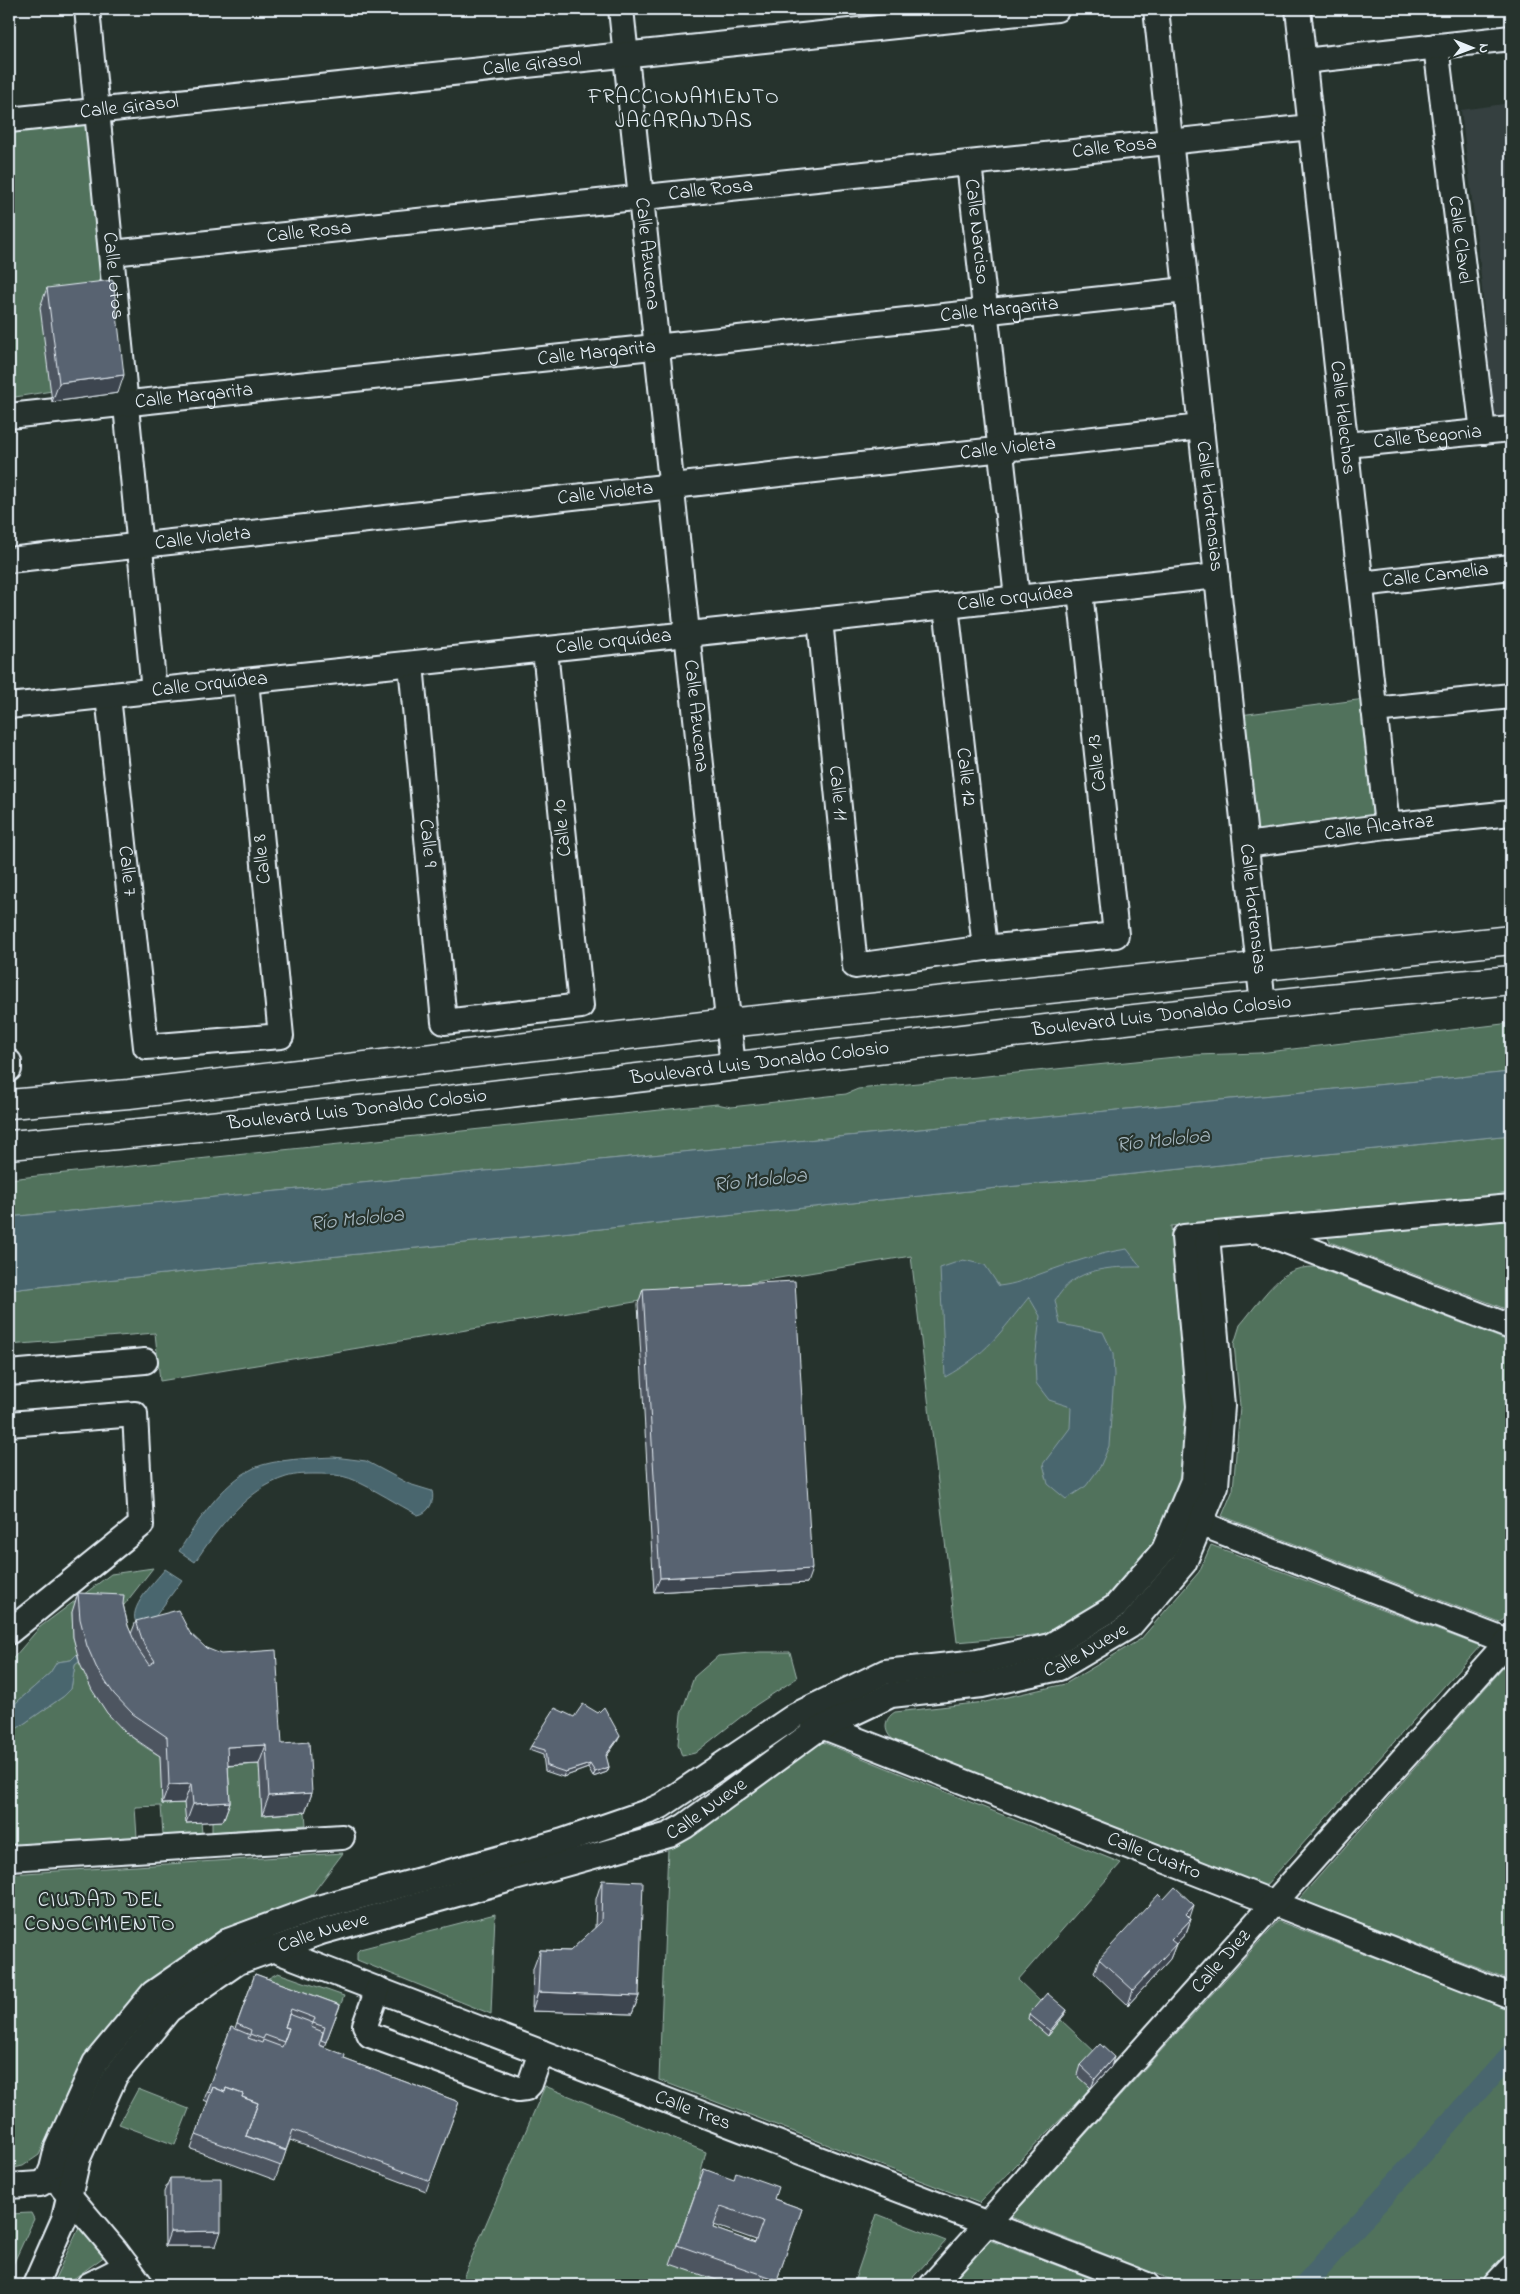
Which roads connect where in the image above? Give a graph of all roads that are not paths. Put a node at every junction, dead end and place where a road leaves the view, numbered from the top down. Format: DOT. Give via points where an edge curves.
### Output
graph roads {
  1 [pos="87,9"];
  2 [pos="621,9"];
  3 [pos="1057,9"];
  4 [pos="1156,9"];
  5 [pos="1298,9"];
  6 [pos="1511,38"];
  7 [pos="1436,46"];
  8 [pos="626,54"];
  9 [pos="1304,61"];
  10 [pos="97,111"];
  11 [pos="9,120"];
  12 [pos="1311,127"];
  13 [pos="1170,142"];
  14 [pos="969,163"];
  15 [pos="641,197"];
  16 [pos="112,253"];
  17 [pos="1186,290"];
  18 [pos="985,312"];
  19 [pos="656,347"];
  20 [pos="126,403"];
  21 [pos="9,416"];
  22 [pos="1201,427"];
  23 [pos="1511,429"];
  24 [pos="1484,432"];
  25 [pos="1346,445"];
  26 [pos="1000,450"];
  27 [pos="671,486"];
  28 [pos="140,546"];
  29 [pos="9,560"];
  30 [pos="1511,566"];
  31 [pos="1217,576"];
  32 [pos="1361,584"];
  33 [pos="1080,591"];
  34 [pos="1017,598"];
  35 [pos="946,606"];
  36 [pos="820,620"];
  37 [pos="686,634"];
  38 [pos="545,650"];
  39 [pos="411,664"];
  40 [pos="246,681"];
  41 [pos="154,691"];
  42 [pos="108,696"];
  43 [pos="1511,696"];
  44 [pos="9,706"];
  45 [pos="1374,710"];
  46 [pos="1511,813"];
  47 [pos="1387,826"];
  48 [pos="1246,845"];
  49 [pos="1511,940"];
  50 [pos="986,948"];
  51 [pos="1259,966"];
  52 [pos="1511,980"];
  53 [pos="1263,1005"];
  54 [pos="444,1022"];
  55 [pos="728,1023"];
  56 [pos="1076,1026"];
  57 [pos="146,1047"];
  58 [pos="733,1067"];
  59 [pos="9,1104"];
  60 [pos="9,1146"];
  61 [pos="1511,1206"];
  62 [pos="1258,1230"];
  63 [pos="1196,1236"];
  64 [pos="1511,1327"];
  65 [pos="145,1361"];
  66 [pos="9,1373"];
  67 [pos="9,1424"];
  68 [pos="1179,1515"];
  69 [pos="1201,1524"];
  70 [pos="9,1632"];
  71 [pos="1510,1641"];
  72 [pos="796,1715"];
  73 [pos="823,1728"];
  74 [pos="342,1837"];
  75 [pos="9,1858"];
  76 [pos="1274,1903"];
  77 [pos="240,1936"];
  78 [pos="273,1949"];
  79 [pos="378,1989"];
  80 [pos="1511,1996"];
  81 [pos="541,2052"];
  82 [pos="50,2173"];
  83 [pos="9,2186"];
  84 [pos="69,2195"];
  85 [pos="987,2224"];
  86 [pos="127,2266"];
  87 [pos="1511,2268"];
  88 [pos="35,2285"];
  89 [pos="89,2285"];
  90 [pos="141,2285"];
  91 [pos="932,2285"];
  92 [pos="1147,2285"];
  93 [pos="1495,2285"];
  1 -- 10 [label="street, Calle Lotos"];
  2 -- 8 [label="street, Calle Azucena"];
  3 -- 8 [label="street, Calle Girasol"];
  4 -- 13 [label="street, Calle Hortensias"];
  5 -- 9 [label="street, Calle Helechos"];
  6 -- 7 [label="street"];
  7 -- 9 [label="street"];
  7 -- 24 [label="street, Calle Clavel"];
  8 -- 10 [label="street, Calle Girasol"];
  8 -- 15 [label="street, Calle Azucena"];
  9 -- 12 [label="street, Calle Helechos"];
  10 -- 11 [label="street, Calle Girasol"];
  10 -- 16 [label="street, Calle Lotos"];
  12 -- 13 [label="street, Calle Rosa"];
  12 -- 25 [label="street, Calle Helechos"];
  13 -- 14 [label="street, Calle Rosa"];
  13 -- 17 [label="street, Calle Hortensias"];
  14 -- 15 [label="street, Calle Rosa"];
  14 -- 18 [label="street, Calle Narciso"];
  15 -- 16 [label="street, Calle Rosa"];
  15 -- 19 [label="street, Calle Azucena"];
  16 -- 20 [label="street, Calle Lotos"];
  17 -- 18 [label="street, Calle Margarita"];
  17 -- 22 [label="street, Calle Hortensias"];
  18 -- 19 [label="street, Calle Margarita"];
  18 -- 26 [label="street, Calle Narciso"];
  19 -- 20 [label="street, Calle Margarita"];
  19 -- 27 [label="street, Calle Azucena"];
  20 -- 21 [label="street, Calle Margarita"];
  20 -- 28 [label="street, Calle Lotos"];
  22 -- 26 [label="street, Calle Violeta"];
  22 -- 31 [label="street, Calle Hortensias"];
  23 -- 24 [label="street, Calle Begonia"];
  24 -- 25 [label="street, Calle Begonia"];
  25 -- 32 [label="street, Calle Helechos"];
  26 -- 27 [label="street, Calle Violeta"];
  26 -- 34 [label="street, Calle Narciso"];
  27 -- 28 [label="street, Calle Violeta"];
  27 -- 37 [label="street, Calle Azucena"];
  28 -- 29 [label="street, Calle Violeta"];
  28 -- 41 [label="street, Calle Lotos"];
  30 -- 32 [label="street, Calle Camelia"];
  31 -- 33 [label="street, Calle Orquídea"];
  31 -- 48 [label="street, Calle Hortensias"];
  32 -- 45 [label="street, Calle Helechos"];
  33 -- 34 [label="street, Calle Orquídea"];
  33 -- 50 [label="street, Calle 13" via="1116,935"];
  34 -- 35 [label="street, Calle Orquídea"];
  35 -- 36 [label="street, Calle Orquídea"];
  35 -- 50 [label="street, Calle 12"];
  36 -- 37 [label="street, Calle Orquídea"];
  36 -- 50 [label="street, Calle 11" via="855,966"];
  37 -- 38 [label="street, Calle Orquídea"];
  37 -- 55 [label="street, Calle Azucena"];
  38 -- 39 [label="street, Calle Orquídea"];
  38 -- 54 [label="street, Calle 10" via="581,1006"];
  39 -- 40 [label="street, Calle Orquídea"];
  39 -- 54 [label="street, Calle 9"];
  40 -- 41 [label="street, Calle Orquídea"];
  40 -- 57 [label="street, Calle 8" via="281,1036"];
  41 -- 42 [label="street, Calle Orquídea"];
  42 -- 44 [label="street, Calle Orquídea"];
  42 -- 57 [label="street, Calle 7"];
  43 -- 45 [label="street"];
  45 -- 47 [label="street, Calle Helechos"];
  46 -- 47 [label="street, Calle Alcatraz"];
  47 -- 48 [label="street, Calle Alcatraz"];
  48 -- 51 [label="street, Calle Hortensias"];
  49 -- 51 [label="main road, Boulevard Luis Donaldo Colosio"];
  51 -- 53 [label="street, Calle Hortensias"];
  51 -- 55 [label="main road, Boulevard Luis Donaldo Colosio"];
  51 -- 56 [label="main road" via="1246,990 1105,1008"];
  52 -- 53 [label="main road, Boulevard Luis Donaldo Colosio"];
  53 -- 56 [label="main road, Boulevard Luis Donaldo Colosio"];
  55 -- 58 [label="street, Calle Azucena"];
  55 -- 59 [label="main road, Boulevard Luis Donaldo Colosio" via="129,1094"];
  56 -- 58 [label="main road, Boulevard Luis Donaldo Colosio"];
  58 -- 60 [label="main road, Boulevard Luis Donaldo Colosio"];
  61 -- 62 [label="street"];
  62 -- 63 [label="street"];
  62 -- 64 [label="street"];
  63 -- 68 [label="street, Calle Nueve" via="1199,1406 1193,1480"];
  63 -- 69 [label="street, Calle Nueve" via="1222,1406 1216,1486"];
  65 -- 66 [label="street"];
  67 -- 70 [label="street" via="135,1414 141,1524"];
  68 -- 69 [label="street"];
  68 -- 72 [label="street, Calle Nueve" via="1164,1550 1115,1607 1050,1646 978,1662 885,1672"];
  69 -- 71 [label="street"];
  69 -- 73 [label="street, Calle Nueve" via="1184,1563 1130,1626 1059,1668 982,1685 891,1695"];
  71 -- 76 [label="street, Calle Diez"];
  72 -- 73 [label="street, Calle Cuatro"];
  72 -- 77 [label="street, Calle Nueve" via="661,1806 563,1841 314,1909"];
  73 -- 76 [label="street, Calle Cuatro"];
  73 -- 78 [label="street, Calle Nueve" via="669,1835 321,1932"];
  74 -- 75 [label="street"];
  76 -- 80 [label="street, Calle Cuatro"];
  76 -- 85 [label="street, Calle Diez"];
  77 -- 78 [label="street, Calle Tres"];
  77 -- 82 [label="street, Calle Nueve" via="153,1993 95,2063 56,2148"];
  78 -- 79 [label="street, Calle Tres"];
  78 -- 84 [label="street, Calle Nueve" via="238,1962 169,2010 115,2076 78,2158"];
  79 -- 81 [label="street, Calle Tres"];
  79 -- 81 [label="street" via="365,2025 370,2035 518,2089 530,2084"];
  81 -- 85 [label="street, Calle Tres"];
  82 -- 83 [label="street" via="40,2184"];
  82 -- 84 [label="street"];
  84 -- 86 [label="street"];
  84 -- 88 [label="street, Calle Nueve" via="64,2219"];
  85 -- 91 [label="street, Calle Diez"];
  85 -- 92 [label="street, Calle Tres"];
  86 -- 89 [label="street"];
  86 -- 90 [label="street"];
  87 -- 93 [label="street"];
}
